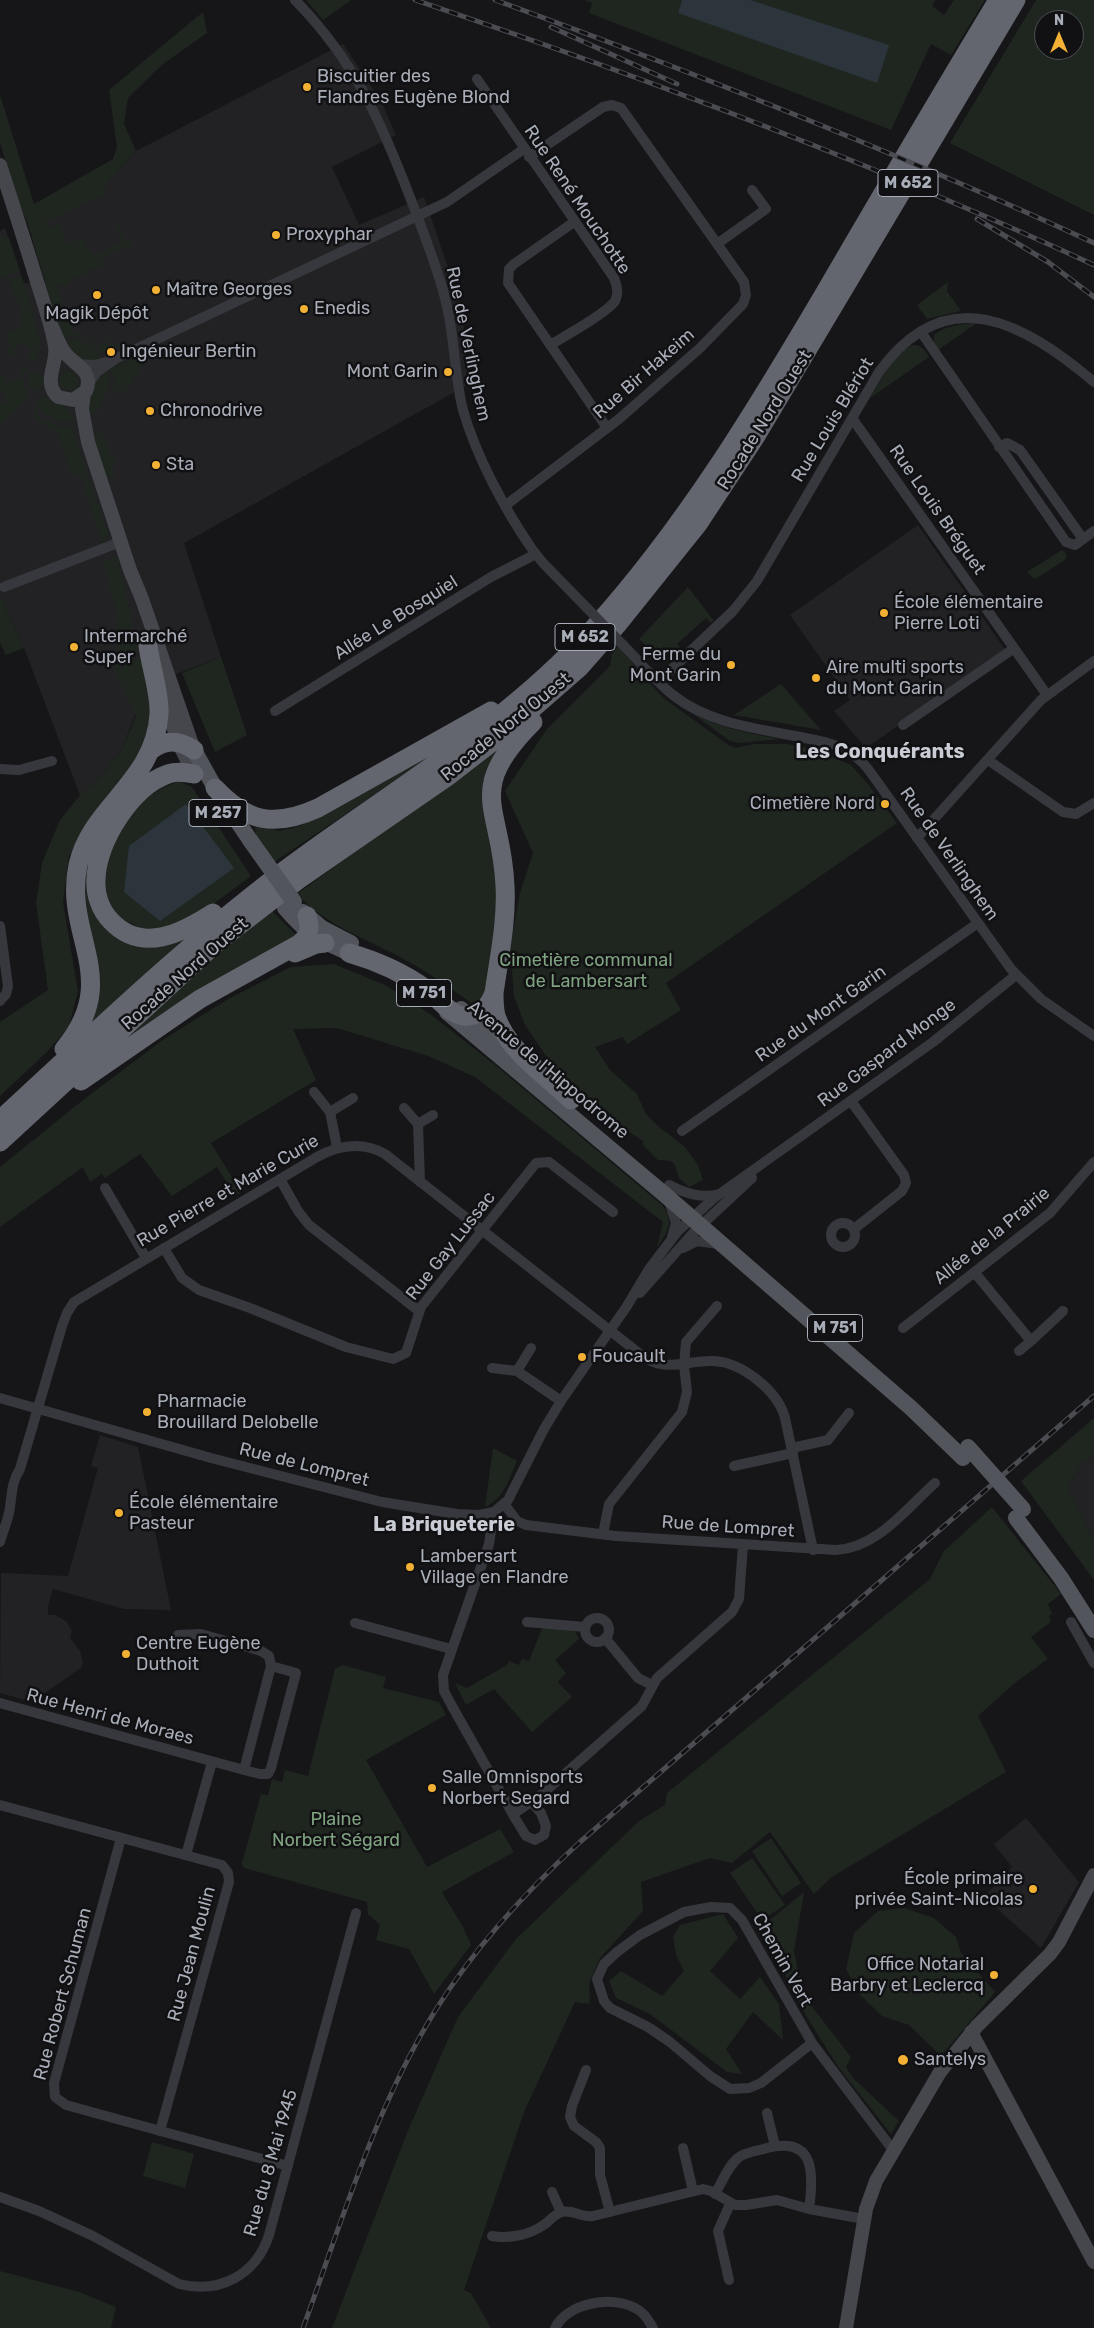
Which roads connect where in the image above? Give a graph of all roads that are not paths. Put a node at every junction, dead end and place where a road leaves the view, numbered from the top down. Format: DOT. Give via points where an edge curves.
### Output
graph roads {
  1 [pos="296,0"];
  2 [pos="998,0"];
  3 [pos="1016,0"];
  4 [pos="477,79"];
  5 [pos="527,153"];
  6 [pos="0,165"];
  7 [pos="752,190"];
  8 [pos="417,216"];
  9 [pos="574,222"];
  10 [pos="717,244"];
  11 [pos="48,318"];
  12 [pos="920,332"];
  13 [pos="550,345"];
  14 [pos="117,358"];
  15 [pos="76,364"];
  16 [pos="52,372"];
  17 [pos="1094,382"];
  18 [pos="86,389"];
  19 [pos="63,400"];
  20 [pos="852,418"];
  21 [pos="607,428"];
  22 [pos="88,442"];
  23 [pos="999,447"];
  24 [pos="506,505"];
  25 [pos="1094,531"];
  26 [pos="1083,539"];
  27 [pos="120,542"];
  28 [pos="536,554"];
  29 [pos="130,570"];
  30 [pos="4,587"];
  31 [pos="148,646"];
  32 [pos="1014,648"];
  33 [pos="1094,661"];
  34 [pos="558,665"];
  35 [pos="580,667"];
  36 [pos="659,681"];
  37 [pos="1047,695"];
  38 [pos="275,711"];
  39 [pos="903,725"];
  40 [pos="186,746"];
  41 [pos="151,750"];
  42 [pos="988,760"];
  43 [pos="52,761"];
  44 [pos="0,769"];
  45 [pos="194,774"];
  46 [pos="215,788"];
  47 [pos="1094,803"];
  48 [pos="917,838"];
  49 [pos="247,846"];
  50 [pos="284,871"];
  51 [pos="290,905"];
  52 [pos="978,923"];
  53 [pos="307,925"];
  54 [pos="0,926"];
  55 [pos="324,943"];
  56 [pos="349,953"];
  57 [pos="272,960"];
  58 [pos="1016,975"];
  59 [pos="494,993"];
  60 [pos="0,1001"];
  61 [pos="469,1016"];
  62 [pos="1094,1036"];
  63 [pos="314,1092"];
  64 [pos="353,1098"];
  65 [pos="570,1100"];
  66 [pos="851,1101"];
  67 [pos="404,1108"];
  68 [pos="330,1112"];
  69 [pos="433,1115"];
  70 [pos="5,1122"];
  71 [pos="418,1124"];
  72 [pos="682,1131"];
  73 [pos="0,1142"];
  74 [pos="337,1147"];
  75 [pos="776,1155"];
  76 [pos="1094,1162"];
  77 [pos="280,1179"];
  78 [pos="420,1182"];
  79 [pos="105,1188"];
  80 [pos="666,1189"];
  81 [pos="722,1192"];
  82 [pos="613,1212"];
  83 [pos="700,1218"];
  84 [pos="854,1229"];
  85 [pos="483,1231"];
  86 [pos="671,1239"];
  87 [pos="722,1245"];
  88 [pos="164,1248"];
  89 [pos="146,1258"];
  90 [pos="669,1260"];
  91 [pos="975,1273"];
  92 [pos="627,1306"];
  93 [pos="717,1306"];
  94 [pos="419,1311"];
  95 [pos="1063,1311"];
  96 [pos="903,1328"];
  97 [pos="609,1332"];
  98 [pos="1030,1341"];
  99 [pos="532,1348"];
  100 [pos="1019,1351"];
  101 [pos="684,1365"];
  102 [pos="492,1368"];
  103 [pos="517,1371"];
  104 [pos="0,1398"];
  105 [pos="561,1401"];
  106 [pos="38,1409"];
  107 [pos="850,1414"];
  108 [pos="792,1451"];
  109 [pos="966,1453"];
  110 [pos="734,1466"];
  111 [pos="935,1483"];
  112 [pos="504,1505"];
  113 [pos="1019,1513"];
  114 [pos="489,1514"];
  115 [pos="603,1534"];
  116 [pos="0,1542"];
  117 [pos="743,1544"];
  118 [pos="812,1550"];
  119 [pos="1094,1608"];
  120 [pos="527,1622"];
  121 [pos="1071,1622"];
  122 [pos="355,1623"];
  123 [pos="585,1627"];
  124 [pos="1094,1630"];
  125 [pos="178,1635"];
  126 [pos="605,1638"];
  127 [pos="451,1649"];
  128 [pos="1094,1663"];
  129 [pos="271,1666"];
  130 [pos="652,1685"];
  131 [pos="0,1703"];
  132 [pos="212,1762"];
  133 [pos="244,1770"];
  134 [pos="532,1803"];
  135 [pos="0,1804"];
  136 [pos="513,1814"];
  137 [pos="121,1838"];
  138 [pos="186,1855"];
  139 [pos="1094,1875"];
  140 [pos="356,1913"];
  141 [pos="971,2032"];
  142 [pos="812,2043"];
  143 [pos="586,2070"];
  144 [pos="767,2113"];
  145 [pos="160,2131"];
  146 [pos="775,2146"];
  147 [pos="683,2148"];
  148 [pos="893,2150"];
  149 [pos="288,2166"];
  150 [pos="693,2191"];
  151 [pos="552,2192"];
  152 [pos="715,2194"];
  153 [pos="0,2197"];
  154 [pos="730,2204"];
  155 [pos="810,2209"];
  156 [pos="561,2212"];
  157 [pos="610,2212"];
  158 [pos="864,2219"];
  159 [pos="492,2236"];
  160 [pos="1094,2262"];
  161 [pos="729,2280"];
  162 [pos="555,2328"];
  163 [pos="653,2328"];
  164 [pos="846,2328"];
  1 -- 8 [label="street, Rue de Verlinghem" via="344,59 371,105"];
  2 -- 34 [label="highway, Rocade Nord Ouest / M 652" via="726,454 638,576"];
  3 -- 35 [label="highway, Rocade Nord Ouest / M 652" via="737,466 660,573"];
  4 -- 5 [label="street, Rue René Mouchotte"];
  5 -- 8 [label="street, Rue Bir Hakeim"];
  5 -- 9 [label="street, Rue René Mouchotte"];
  5 -- 10 [label="street, Rue Bir Hakeim" via="603,107 618,106"];
  6 -- 11 [label="main road"];
  7 -- 10 [label="street" via="766,209"];
  8 -- 14 [label="street, Rue Bir Hakeim"];
  8 -- 24 [label="street, Rue de Verlinghem" via="446,303 463,410 480,455"];
  9 -- 13 [label="street" via="514,264 507,276 512,290"];
  9 -- 13 [label="street, Rue René Mouchotte" via="614,278 617,294 610,306"];
  10 -- 21 [label="street, Rue Bir Hakeim" via="745,285 744,301 684,363"];
  11 -- 15 [label="main road" via="64,352"];
  11 -- 16 [label="main road" via="56,352"];
  12 -- 17 [label="street, Rue Louis Blériot" via="960,319 996,321 1032,337"];
  12 -- 20 [label="street, Rue Louis Blériot" via="885,363"];
  12 -- 23 [label="street"];
  13 -- 21 [label="street"];
  14 -- 15 [label="street" via="95,365"];
  14 -- 18 [label="street" via="97,372"];
  15 -- 16 [label="main road" via="61,364"];
  15 -- 18 [label="main road" via="86,372"];
  16 -- 19 [label="main road" via="52,390"];
  18 -- 19 [label="main road" via="73,400"];
  18 -- 22 [label="main road, M 257" via="82,409"];
  19 -- 22 [label="main road, M 257" via="74,410"];
  20 -- 32 [label="street, Rue Louis Bréguet"];
  20 -- 36 [label="street, Rue Louis Blériot" via="745,598"];
  21 -- 24 [label="street, Rue Bir Hakeim"];
  22 -- 27 [label="main road, M 257"];
  23 -- 26 [label="street" via="1007,443 1020,450"];
  23 -- 26 [label="street" via="1066,542 1075,545"];
  24 -- 28 [label="street, Rue de Verlinghem"];
  25 -- 26 [label="street"];
  27 -- 29 [label="main road, M 257"];
  27 -- 30 [label="street"];
  28 -- 36 [label="street, Rue de Verlinghem, bridge"];
  28 -- 38 [label="street, Allée Le Bosquiel" via="491,577"];
  29 -- 31 [label="main road, Avenue de l'Hippodrome / M 257"];
  29 -- 40 [label="main road, Avenue de l'Hippodrome / M 257" via="174,696"];
  31 -- 40 [label="main road, Avenue de l'Hippodrome / M 257"];
  31 -- 41 [label="highway" via="159,709"];
  32 -- 37 [label="street, Rue Louis Bréguet"];
  32 -- 39 [label="street"];
  33 -- 37 [label="street"];
  34 -- 46 [label="highway" via="464,727 299,816 274,820 253,817 236,808"];
  34 -- 50 [label="highway, Rocade Nord Ouest / M 652" via="468,741"];
  35 -- 59 [label="highway" via="512,745 493,777 492,812 504,868 505,896"];
  35 -- 70 [label="highway, Rocade Nord Ouest / M 652" via="480,752 298,880 221,939"];
  36 -- 48 [label="street, Rue de Verlinghem" via="678,698 716,717 847,750 868,768"];
  37 -- 42 [label="street"];
  40 -- 41 [label="highway" via="164,742"];
  40 -- 45 [label="main road, Avenue de l'Hippodrome / M 257"];
  40 -- 46 [label="main road, Avenue de l'Hippodrome / M 257"];
  41 -- 70 [label="highway" via="133,781 92,831 78,864 77,906 91,980 85,1019"];
  42 -- 47 [label="street" via="1063,812 1076,814"];
  42 -- 48 [label="street"];
  43 -- 44 [label="street" via="19,770"];
  45 -- 49 [label="main road, Avenue de l'Hippodrome / M 257"];
  45 -- 50 [label="highway" via="173,773 155,781 132,800 112,829 99,861 96,884 100,905 112,922 124,932 142,938 172,935"];
  46 -- 49 [label="main road, Avenue de l'Hippodrome / M 257"];
  48 -- 52 [label="street, Rue de Verlinghem"];
  49 -- 51 [label="main road, Avenue de l'Hippodrome / M 257"];
  50 -- 70 [label="highway, Rocade Nord Ouest / M 652" via="180,954"];
  51 -- 53 [label="main road, Avenue de l'Hippodrome / M 751"];
  52 -- 58 [label="street, Rue de Verlinghem"];
  52 -- 72 [label="street, Rue du Mont Garin"];
  53 -- 55 [label="main road, Avenue de l'Hippodrome / M 751"];
  53 -- 57 [label="highway" via="299,944"];
  53 -- 61 [label="main road, Avenue de l'Hippodrome / M 751" via="408,970"];
  54 -- 60 [label="street" via="8,986"];
  55 -- 56 [label="main road, Avenue de l'Hippodrome / M 751"];
  55 -- 57 [label="highway"];
  56 -- 61 [label="highway" via="390,967 427,990 456,1014"];
  56 -- 80 [label="main road, Avenue de l'Hippodrome / M 751" via="420,991"];
  57 -- 70 [label="highway" via="239,976"];
  58 -- 62 [label="street, Rue de Verlinghem" via="1044,1001"];
  58 -- 66 [label="street, Rue Gaspard Monge" via="933,1042"];
  59 -- 61 [label="highway" via="484,1009"];
  59 -- 65 [label="highway" via="495,1013 507,1036 518,1051"];
  61 -- 65 [label="main road, Avenue de l'Hippodrome / M 751"];
  63 -- 68 [label="street"];
  64 -- 68 [label="street"];
  65 -- 80 [label="main road, Avenue de l'Hippodrome / M 751"];
  66 -- 75 [label="street, Rue Gaspard Monge"];
  66 -- 84 [label="street" via="904,1175 906,1183 902,1191"];
  67 -- 71 [label="street"];
  68 -- 74 [label="street"];
  69 -- 71 [label="street"];
  70 -- 73 [label="highway, Rocade Nord Ouest / M 652"];
  71 -- 78 [label="street"];
  74 -- 77 [label="street, Rue Pierre et Marie Curie"];
  74 -- 78 [label="street, Rue Pierre et Marie Curie" via="360,1146 380,1151"];
  75 -- 81 [label="street, Rue Gaspard Monge"];
  75 -- 83 [label="street, Rue Gaspard Monge"];
  76 -- 91 [label="street, Allée de la Prairie" via="1055,1209"];
  77 -- 88 [label="street, Rue Pierre et Marie Curie"];
  77 -- 94 [label="street" via="309,1225"];
  78 -- 85 [label="street, Rue Pierre et Marie Curie"];
  79 -- 89 [label="street"];
  80 -- 81 [label="street" via="709,1196"];
  80 -- 83 [label="main road, Avenue de l'Hippodrome / M 751"];
  80 -- 86 [label="street" via="675,1216"];
  81 -- 83 [label="street, Rue Gaspard Monge"];
  82 -- 85 [label="street, Rue Gay Lussac" via="549,1162 541,1161 533,1166"];
  83 -- 86 [label="street, Rue Gaspard Monge"];
  83 -- 87 [label="main road, Avenue de l'Hippodrome / M 751"];
  83 -- 90 [label="street, Rue Gaspard Monge"];
  83 -- 109 [label="main road, Avenue de l'Hippodrome / M 751" via="927,1408"];
  85 -- 94 [label="street, Rue Gay Lussac"];
  85 -- 97 [label="street, Rue Pierre et Marie Curie"];
  86 -- 92 [label="street, Rue Gaspard Monge"];
  87 -- 90 [label="street" via="697,1241"];
  87 -- 109 [label="main road, Avenue de l'Hippodrome / M 751"];
  88 -- 89 [label="street, Rue Pierre et Marie Curie"];
  88 -- 94 [label="street, Rue Gay Lussac" via="182,1278 193,1287 334,1343 384,1358 393,1359 406,1353"];
  89 -- 106 [label="street, Rue Pierre et Marie Curie" via="85,1294 70,1307"];
  90 -- 92 [label="street, Rue Gaspard Monge"];
  91 -- 96 [label="street, Allée de la Prairie"];
  91 -- 98 [label="street"];
  92 -- 97 [label="street, Rue Gaspard Monge"];
  93 -- 101 [label="street" via="689,1338"];
  95 -- 98 [label="street"];
  97 -- 101 [label="street, Rue Pierre et Marie Curie" via="651,1362 664,1366"];
  97 -- 105 [label="street, Rue Gaspard Monge"];
  98 -- 100 [label="street"];
  99 -- 103 [label="street"];
  101 -- 108 [label="street, Rue Pierre et Marie Curie" via="719,1362 754,1378 779,1403"];
  101 -- 115 [label="street" via="687,1392 682,1412 609,1504"];
  102 -- 103 [label="street"];
  103 -- 105 [label="street"];
  104 -- 106 [label="street, Rue de Lompret"];
  105 -- 112 [label="street, Rue Gaspard Monge"];
  106 -- 114 [label="street, Rue de Lompret" via="372,1500 457,1514"];
  106 -- 116 [label="street, Rue Pierre et Marie Curie" via="16,1476"];
  107 -- 108 [label="street" via="828,1440"];
  108 -- 110 [label="street"];
  108 -- 118 [label="street, Rue Pierre et Marie Curie"];
  109 -- 113 [label="main road, Avenue de l'Hippodrome / M 751"];
  111 -- 118 [label="street, Rue de Lompret" via="870,1542 842,1550"];
  112 -- 114 [label="street"];
  112 -- 115 [label="street, Rue de Lompret" via="522,1524"];
  113 -- 119 [label="main road, Avenue de l'Hippodrome / M 751" via="1065,1564"];
  113 -- 124 [label="main road, Avenue de l'Hippodrome / M 751"];
  114 -- 127 [label="street" via="489,1544"];
  115 -- 117 [label="street, Rue de Lompret"];
  117 -- 118 [label="street, Rue de Lompret"];
  117 -- 130 [label="street" via="740,1593 735,1608"];
  120 -- 123 [label="street"];
  121 -- 128 [label="street"];
  122 -- 127 [label="street"];
  123 -- 126 [label="street" via="586,1636 591,1640"];
  123 -- 126 [label="street" via="592,1619 602,1619 609,1628"];
  125 -- 129 [label="street" via="201,1634 261,1651 269,1656"];
  126 -- 130 [label="street" via="638,1678"];
  127 -- 136 [label="street" via="443,1675 444,1691"];
  129 -- 133 [label="street"];
  129 -- 133 [label="street, Rue Henri de Moraes" via="296,1673 268,1774"];
  130 -- 134 [label="street" via="642,1706"];
  131 -- 132 [label="street, Rue Henri de Moraes"];
  132 -- 133 [label="street, Rue Henri de Moraes"];
  132 -- 138 [label="street"];
  134 -- 136 [label="street"];
  134 -- 136 [label="street" via="546,1826 540,1838 536,1840 526,1836"];
  135 -- 137 [label="street, Rue Jean Moulin"];
  137 -- 138 [label="street, Rue Jean Moulin"];
  137 -- 145 [label="street, Rue Robert Schuman" via="54,2083 54,2093 58,2101 66,2104"];
  138 -- 145 [label="street, Rue Jean Moulin" via="222,1864 229,1878"];
  139 -- 141 [label="main road" via="1050,1954"];
  140 -- 149 [label="street, Rue du 8 Mai 1945"];
  141 -- 148 [label="main road" via="930,2086"];
  141 -- 160 [label="main road"];
  142 -- 142 [label="street, Chemin Vert" via="742,1920 730,1908 697,1908 668,1919 617,1952 599,1972 600,1994 610,2008 648,2027 730,2089 749,2088 761,2083"];
  142 -- 148 [label="street, Chemin Vert"];
  143 -- 157 [label="street" via="570,2117 574,2126 600,2148 600,2175"];
  144 -- 146 [label="street"];
  145 -- 149 [label="street, Rue Robert Schuman"];
  146 -- 152 [label="street" via="738,2158"];
  146 -- 155 [label="street" via="790,2145 805,2155 812,2178"];
  147 -- 150 [label="street"];
  148 -- 158 [label="main road" via="874,2185"];
  149 -- 153 [label="street, Rue du 8 Mai 1945" via="260,2256 240,2276 206,2287 174,2283 85,2232"];
  150 -- 152 [label="street" via="703,2189"];
  150 -- 157 [label="street"];
  151 -- 156 [label="street"];
  152 -- 154 [label="street"];
  154 -- 155 [label="street" via="743,2206 777,2200"];
  154 -- 161 [label="street" via="718,2231"];
  155 -- 158 [label="street"];
  156 -- 157 [label="street" via="588,2217"];
  156 -- 159 [label="street" via="532,2231 507,2238"];
  158 -- 164 [label="main road"];
  162 -- 163 [label="street" via="572,2312 594,2303 612,2302 636,2308"];
}
